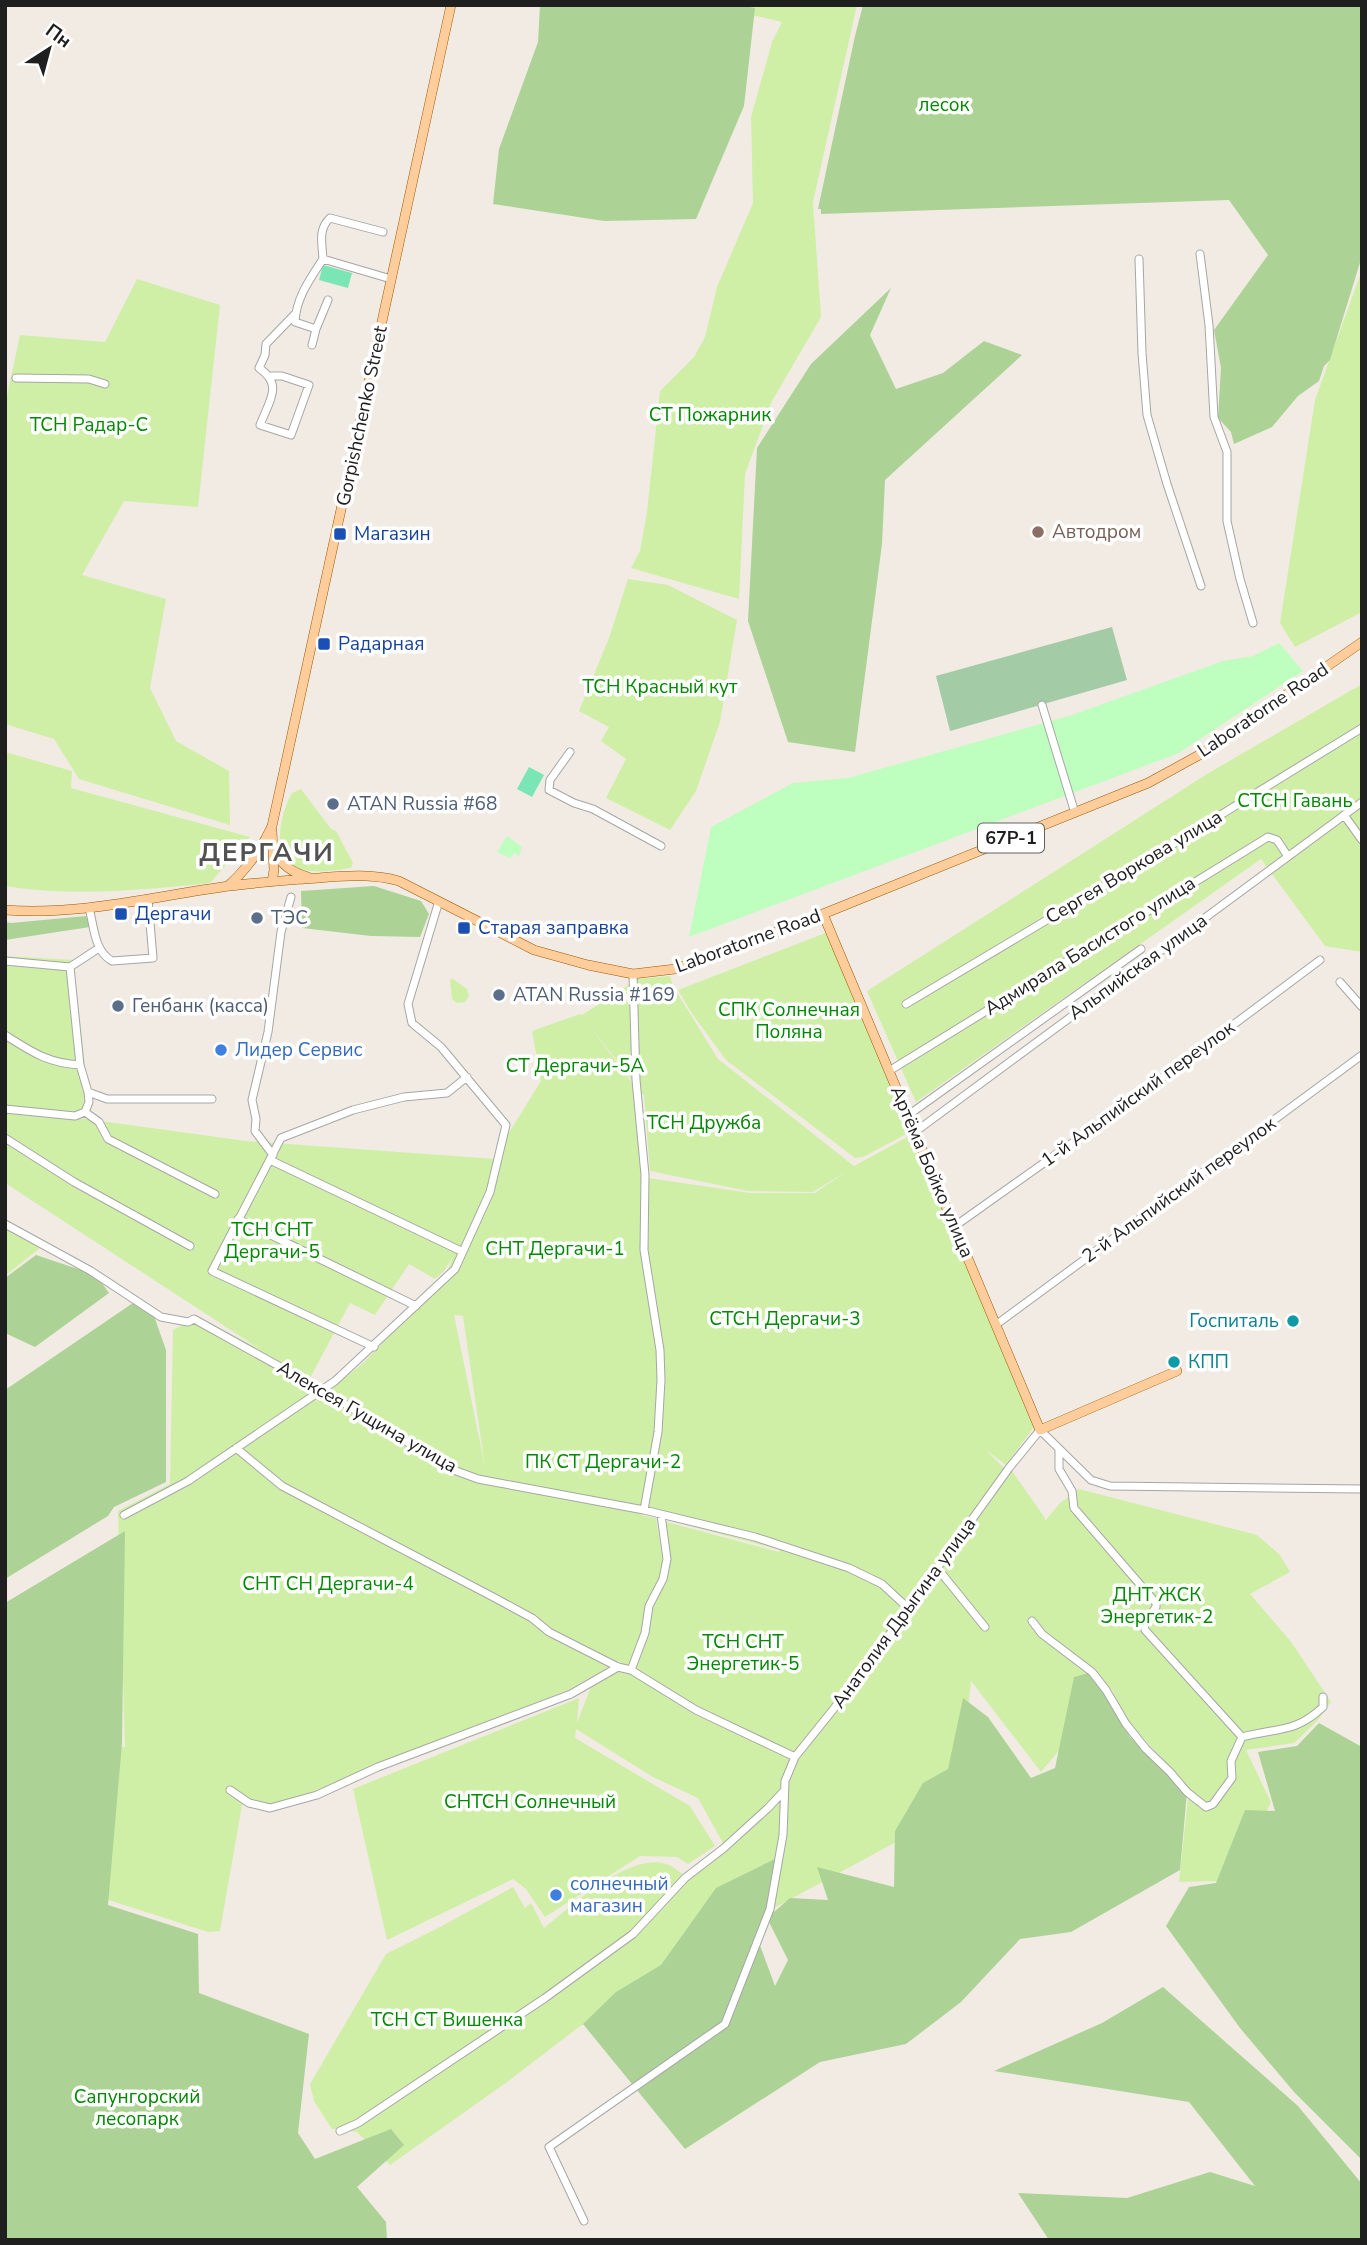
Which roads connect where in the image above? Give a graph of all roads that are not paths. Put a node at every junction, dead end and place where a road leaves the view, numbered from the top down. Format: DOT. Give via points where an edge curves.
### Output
graph roads {
  1 [pos="451,5"];
  2 [pos="383,232"];
  3 [pos="1200,254"];
  4 [pos="323,259"];
  5 [pos="1139,259"];
  6 [pos="391,279"];
  7 [pos="328,300"];
  8 [pos="296,313"];
  9 [pos="316,329"];
  10 [pos="312,345"];
  11 [pos="271,376"];
  12 [pos="16,379"];
  13 [pos="106,384"];
  14 [pos="1201,586"];
  15 [pos="1254,623"];
  16 [pos="1362,642"];
  17 [pos="1042,705"];
  18 [pos="1362,728"];
  19 [pos="570,751"];
  20 [pos="1362,802"];
  21 [pos="1075,813"];
  22 [pos="1344,816"];
  23 [pos="272,825"];
  24 [pos="1362,840"];
  25 [pos="661,846"];
  26 [pos="261,849"];
  27 [pos="274,850"];
  28 [pos="1287,855"];
  29 [pos="255,864"];
  30 [pos="274,870"];
  31 [pos="313,879"];
  32 [pos="272,882"];
  33 [pos="259,883"];
  34 [pos="228,886"];
  35 [pos="291,897"];
  36 [pos="148,899"];
  37 [pos="439,901"];
  38 [pos="89,908"];
  39 [pos="5,910"];
  40 [pos="823,914"];
  41 [pos="99,948"];
  42 [pos="1141,949"];
  43 [pos="1320,960"];
  44 [pos="5,961"];
  45 [pos="70,967"];
  46 [pos="633,975"];
  47 [pos="1340,982"];
  48 [pos="906,1004"];
  49 [pos="1362,1007"];
  50 [pos="5,1035"];
  51 [pos="1362,1055"];
  52 [pos="80,1065"];
  53 [pos="889,1071"];
  54 [pos="467,1077"];
  55 [pos="89,1092"];
  56 [pos="212,1099"];
  57 [pos="5,1109"];
  58 [pos="85,1112"];
  59 [pos="907,1116"];
  60 [pos="915,1132"];
  61 [pos="5,1138"];
  62 [pos="272,1157"];
  63 [pos="215,1194"];
  64 [pos="238,1219"];
  65 [pos="5,1224"];
  66 [pos="955,1226"];
  67 [pos="190,1246"];
  68 [pos="461,1251"];
  69 [pos="416,1306"];
  70 [pos="997,1324"];
  71 [pos="374,1347"];
  72 [pos="1177,1371"];
  73 [pos="322,1390"];
  74 [pos="1040,1430"];
  75 [pos="236,1448"];
  76 [pos="1059,1450"];
  77 [pos="1362,1489"];
  78 [pos="644,1510"];
  79 [pos="124,1515"];
  80 [pos="661,1515"];
  81 [pos="938,1569"];
  82 [pos="909,1609"];
  83 [pos="1032,1620"];
  84 [pos="985,1627"];
  85 [pos="618,1667"];
  86 [pos="631,1670"];
  87 [pos="1323,1697"];
  88 [pos="1242,1737"];
  89 [pos="795,1757"];
  90 [pos="230,1790"];
  91 [pos="784,1790"];
  92 [pos="340,2131"];
  93 [pos="584,2221"];
  1 -- 6 [label="main road, Gorpishchenko Street"];
  2 -- 4 [label="street" via="330,218 321,232"];
  3 -- 15 [label="street" via="1214,417 1227,452 1227,521"];
  4 -- 6 [label="street"];
  4 -- 8 [label="street" via="302,292"];
  5 -- 14 [label="street" via="1147,415"];
  6 -- 23 [label="main road, Gorpishchenko Street"];
  7 -- 9 [label="street"];
  8 -- 9 [label="street" via="295,322"];
  8 -- 11 [label="street" via="266,344 259,368"];
  9 -- 10 [label="street"];
  11 -- 11 [label="street" via="274,386 260,425 291,435 309,385"];
  12 -- 13 [label="street" via="89,379"];
  16 -- 21 [label="main road, Laboratorne Road / 67Р-1" via="1201,754 1148,783"];
  17 -- 21 [label="street"];
  18 -- 48 [label="street, Сергея Воркова улица"];
  19 -- 25 [label="street" via="550,780 549,790"];
  20 -- 22 [label="street, Альпийская улица"];
  21 -- 40 [label="main road, Laboratorne Road / 67Р-1"];
  22 -- 24 [label="street"];
  22 -- 28 [label="street, Альпийская улица"];
  23 -- 26 [label="main road, Gorpishchenko Street"];
  23 -- 27 [label="main road, Gorpishchenko Street"];
  26 -- 29 [label="main road"];
  26 -- 34 [label="main road, Gorpishchenko Street"];
  27 -- 30 [label="main road, Gorpishchenko Street"];
  27 -- 31 [label="main road" via="282,864"];
  28 -- 53 [label="street, Адмирала Басистого улица" via="1277,840 1268,837"];
  28 -- 60 [label="street, Альпийская улица"];
  29 -- 30 [label="main road" via="267,860"];
  29 -- 33 [label="main road"];
  30 -- 32 [label="main road"];
  31 -- 32 [label="main road, Laboratorne Road / 67Р-1"];
  31 -- 37 [label="main road, Laboratorne Road / 67Р-1" via="377,876 399,881"];
  32 -- 33 [label="main road, Laboratorne Road / 67Р-1"];
  33 -- 34 [label="main road, Laboratorne Road / 67Р-1"];
  34 -- 36 [label="main road, Laboratorne Road / 67Р-1"];
  35 -- 62 [label="street" via="252,1100 255,1131"];
  36 -- 38 [label="main road, Laboratorne Road / 67Р-1"];
  36 -- 41 [label="street" via="153,958 112,961"];
  37 -- 46 [label="main road, Laboratorne Road / 67Р-1" via="534,950"];
  37 -- 54 [label="street" via="408,1004 412,1023 441,1046"];
  38 -- 39 [label="main road, Laboratorne Road / 67Р-1"];
  38 -- 41 [label="street"];
  40 -- 46 [label="main road, Laboratorne Road / 67Р-1" via="675,969"];
  40 -- 53 [label="main road, Артёма Бойко улица"];
  41 -- 45 [label="street"];
  42 -- 59 [label="street"];
  43 -- 66 [label="street, 1-й Альпийский переулок"];
  44 -- 45 [label="street"];
  45 -- 52 [label="street"];
  46 -- 78 [label="street" via="645,1175 644,1250 661,1380 658,1432"];
  47 -- 49 [label="street"];
  50 -- 52 [label="street" via="42,1059"];
  51 -- 70 [label="street, 2-й Альпийский переулок"];
  52 -- 55 [label="street"];
  53 -- 59 [label="main road, Артёма Бойко улица"];
  54 -- 62 [label="street" via="447,1093 404,1097 353,1110 281,1138"];
  54 -- 68 [label="street" via="506,1125 490,1192"];
  55 -- 56 [label="street" via="107,1099"];
  55 -- 58 [label="street"];
  57 -- 58 [label="street" via="75,1116"];
  58 -- 63 [label="street" via="99,1122 108,1139"];
  59 -- 60 [label="main road, Артёма Бойко улица"];
  60 -- 66 [label="main road, Артёма Бойко улица"];
  61 -- 67 [label="street"];
  62 -- 64 [label="street"];
  62 -- 68 [label="street"];
  64 -- 69 [label="street"];
  64 -- 71 [label="street" via="212,1271"];
  65 -- 73 [label="street, Алексея Гущина улица" via="91,1271 161,1317 194,1319"];
  66 -- 70 [label="main road, Артёма Бойко улица"];
  68 -- 69 [label="street" via="455,1269"];
  69 -- 71 [label="street"];
  70 -- 74 [label="main road, Артёма Бойко улица"];
  71 -- 73 [label="street"];
  72 -- 74 [label="main road"];
  73 -- 75 [label="street"];
  73 -- 78 [label="street, Алексея Гущина улица" via="451,1469 478,1479"];
  74 -- 76 [label="street"];
  74 -- 81 [label="street, Анатолия Дрыгина улица"];
  75 -- 79 [label="street" via="188,1481"];
  75 -- 85 [label="street" via="282,1486"];
  76 -- 77 [label="street" via="1091,1480 1110,1486"];
  76 -- 88 [label="street" via="1059,1469 1072,1491 1074,1508 1156,1603 1145,1630"];
  78 -- 80 [label="street, Алексея Гущина улица"];
  80 -- 82 [label="street, Алексея Гущина улица" via="755,1537 849,1568 882,1584"];
  80 -- 86 [label="street" via="667,1559"];
  81 -- 82 [label="street, Анатолия Дрыгина улица"];
  81 -- 84 [label="street"];
  82 -- 89 [label="street, Анатолия Дрыгина улица"];
  83 -- 88 [label="street" via="1042,1634 1093,1672 1146,1749 1206,1807 1231,1777 1231,1761"];
  85 -- 86 [label="street"];
  85 -- 90 [label="street" via="571,1694 317,1795 270,1808 249,1803"];
  86 -- 89 [label="street" via="696,1710"];
  87 -- 88 [label="street" via="1323,1707 1308,1721 1288,1730"];
  89 -- 91 [label="street"];
  91 -- 92 [label="street" via="685,1878 633,1934 545,1998"];
  91 -- 93 [label="street" via="783,1835 770,1909 725,2024 549,2147"];
}
